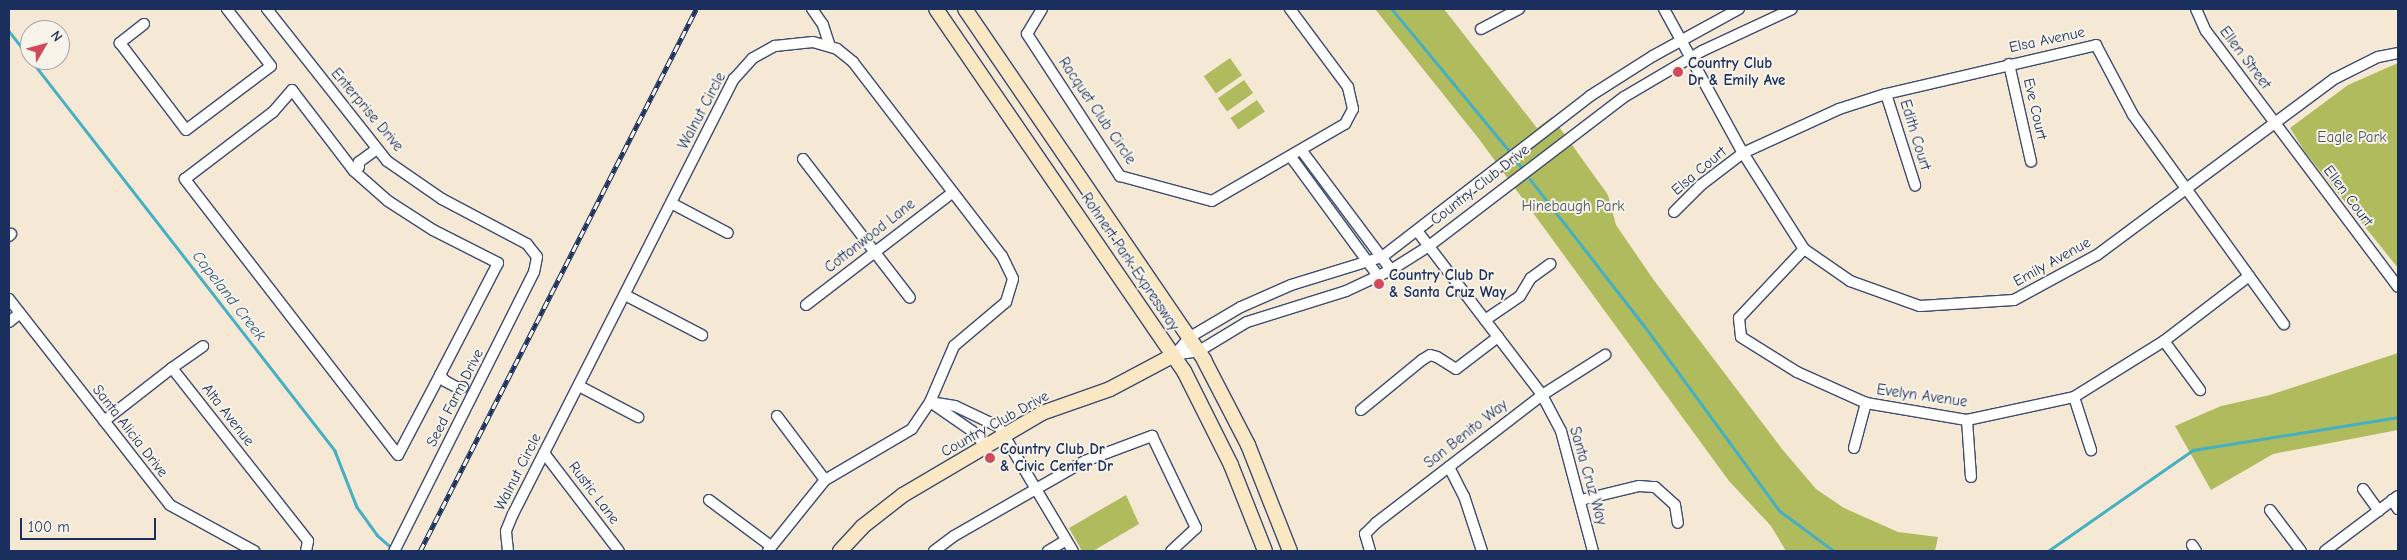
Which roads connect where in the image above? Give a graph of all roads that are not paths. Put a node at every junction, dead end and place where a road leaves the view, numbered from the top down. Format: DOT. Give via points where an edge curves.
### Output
graph roads {
  1 [pos="228,9"];
  2 [pos="267,9"];
  3 [pos="812,9"];
  4 [pos="936,9"];
  5 [pos="965,9"];
  6 [pos="1042,9"];
  7 [pos="1290,9"];
  8 [pos="1519,9"];
  9 [pos="1664,9"];
  10 [pos="1739,9"];
  11 [pos="1792,9"];
  12 [pos="2196,9"];
  13 [pos="144,24"];
  14 [pos="1481,29"];
  15 [pos="1682,40"];
  16 [pos="830,46"];
  17 [pos="2398,52"];
  18 [pos="1692,57"];
  19 [pos="2009,64"];
  20 [pos="1886,94"];
  21 [pos="2274,123"];
  22 [pos="1302,151"];
  23 [pos="373,152"];
  24 [pos="1743,153"];
  25 [pos="1291,157"];
  26 [pos="803,160"];
  27 [pos="2031,162"];
  28 [pos="356,168"];
  29 [pos="1915,185"];
  30 [pos="2186,189"];
  31 [pos="953,192"];
  32 [pos="671,203"];
  33 [pos="1674,212"];
  34 [pos="1418,232"];
  35 [pos="728,233"];
  36 [pos="1429,246"];
  37 [pos="1804,249"];
  38 [pos="875,252"];
  39 [pos="537,257"];
  40 [pos="1382,258"];
  41 [pos="1368,262"];
  42 [pos="1550,264"];
  43 [pos="1391,270"];
  44 [pos="1378,276"];
  45 [pos="2249,276"];
  46 [pos="2398,287"];
  47 [pos="625,295"];
  48 [pos="910,298"];
  49 [pos="9,299"];
  50 [pos="806,305"];
  51 [pos="20,313"];
  52 [pos="1485,320"];
  53 [pos="9,322"];
  54 [pos="2284,324"];
  55 [pos="702,335"];
  56 [pos="1190,337"];
  57 [pos="1498,337"];
  58 [pos="2164,341"];
  59 [pos="202,346"];
  60 [pos="1199,351"];
  61 [pos="1174,355"];
  62 [pos="1605,355"];
  63 [pos="172,368"];
  64 [pos="442,376"];
  65 [pos="579,386"];
  66 [pos="2200,390"];
  67 [pos="475,392"];
  68 [pos="1542,395"];
  69 [pos="2074,397"];
  70 [pos="930,402"];
  71 [pos="1866,403"];
  72 [pos="1361,410"];
  73 [pos="777,416"];
  74 [pos="638,417"];
  75 [pos="1967,420"];
  76 [pos="104,421"];
  77 [pos="1005,435"];
  78 [pos="986,446"];
  79 [pos="1854,448"];
  80 [pos="2091,450"];
  81 [pos="544,453"];
  82 [pos="1449,467"];
  83 [pos="1971,477"];
  84 [pos="825,480"];
  85 [pos="1036,489"];
  86 [pos="2363,489"];
  87 [pos="710,500"];
  88 [pos="1581,500"];
  89 [pos="2396,502"];
  90 [pos="2270,510"];
  91 [pos="2379,510"];
  92 [pos="1678,524"];
  93 [pos="1066,540"];
  94 [pos="770,549"];
  95 [pos="846,549"];
  96 [pos="254,551"];
  97 [pos="306,551"];
  98 [pos="394,551"];
  99 [pos="508,551"];
  100 [pos="619,551"];
  101 [pos="934,551"];
  102 [pos="1048,551"];
  103 [pos="1072,551"];
  104 [pos="1171,551"];
  105 [pos="1266,551"];
  106 [pos="1290,551"];
  107 [pos="1370,551"];
  108 [pos="1482,551"];
  109 [pos="1593,551"];
  110 [pos="2301,551"];
  111 [pos="2325,551"];
  1 -- 13 [label="street" via="271,66 186,130 120,43"];
  2 -- 23 [label="street, Enterprise Drive"];
  3 -- 16 [label="street" via="823,25"];
  4 -- 61 [label="main road, Rohnert Park Expressway"];
  5 -- 56 [label="main road, Rohnert Park Expressway"];
  6 -- 25 [label="street, Racquet Club Circle" via="1028,34 1120,176 1212,201"];
  7 -- 22 [label="street, Racquet Club Circle" via="1348,86 1353,109 1344,124"];
  8 -- 14 [label="street"];
  9 -- 15 [label="street, Emily Avenue"];
  10 -- 15 [label="street, Country Club Drive"];
  11 -- 18 [label="street, Country Club Drive"];
  12 -- 21 [label="street, Ellen Street" via="2206,31"];
  15 -- 18 [label="street, Emily Avenue"];
  15 -- 34 [label="street, Country Club Drive" via="1619,77 1522,147"];
  16 -- 31 [label="street, Walnut Circle" via="853,62"];
  16 -- 32 [label="street, Walnut Circle" via="813,42 775,46 744,66"];
  17 -- 21 [label="street, Emily Avenue" via="2378,57 2334,79"];
  18 -- 24 [label="street, Emily Avenue"];
  18 -- 36 [label="street, Country Club Drive" via="1624,96"];
  19 -- 20 [label="street, Elsa Avenue"];
  19 -- 27 [label="street, Eve Court"];
  19 -- 30 [label="street, Elsa Avenue" via="2096,45 2133,115"];
  20 -- 24 [label="street, Elsa Avenue" via="1839,109"];
  20 -- 29 [label="street, Edith Court"];
  21 -- 30 [label="street, Emily Avenue"];
  21 -- 46 [label="street, Ellen Court"];
  22 -- 25 [label="street, Racquet Club Circle"];
  22 -- 40 [label="street"];
  23 -- 28 [label="street" via="363,166"];
  23 -- 39 [label="street, Enterprise Drive" via="425,189 527,244"];
  24 -- 33 [label="street, Elsa Court" via="1701,185"];
  24 -- 37 [label="street, Emily Avenue"];
  25 -- 41 [label="street"];
  26 -- 38 [label="street"];
  28 -- 64 [label="street" via="396,206 433,230 498,263"];
  28 -- 64 [label="street" via="292,90 273,112 185,179 398,456"];
  30 -- 37 [label="street, Emily Avenue" via="2097,255 2014,300 1920,306 1850,281"];
  30 -- 45 [label="street, Elsa Avenue"];
  31 -- 38 [label="street, Cottonwood Lane"];
  31 -- 70 [label="street, Walnut Circle" via="1002,256 1013,279 1006,302 954,346"];
  32 -- 35 [label="street"];
  32 -- 47 [label="street, Walnut Circle"];
  34 -- 36 [label="street, Santa Cruz Way"];
  34 -- 40 [label="street, Country Club Drive"];
  36 -- 43 [label="street, Country Club Drive"];
  36 -- 52 [label="street, Santa Cruz Way"];
  37 -- 71 [label="street, Evelyn Avenue" via="1739,318 1741,337 1797,372"];
  38 -- 48 [label="street"];
  38 -- 50 [label="street, Cottonwood Lane"];
  39 -- 67 [label="street, Seed Farm Drive" via="537,267"];
  40 -- 41 [label="street, Country Club Drive"];
  40 -- 43 [label="street"];
  41 -- 44 [label="street"];
  41 -- 56 [label="street, Country Club Drive" via="1291,285 1241,307"];
  42 -- 52 [label="street" via="1531,278 1520,296"];
  43 -- 44 [label="street, Country Club Drive"];
  44 -- 60 [label="street, Country Club Drive" via="1346,291 1247,322"];
  45 -- 54 [label="street, Elsa Avenue"];
  45 -- 58 [label="street, Evelyn Avenue"];
  47 -- 55 [label="street"];
  47 -- 65 [label="street, Walnut Circle"];
  49 -- 51 [label="street, Santa Alicia Drive"];
  51 -- 53 [label="street"];
  51 -- 76 [label="street, Santa Alicia Drive"];
  52 -- 57 [label="street, Santa Cruz Way"];
  56 -- 60 [label="main road, Rohnert Park Expressway"];
  56 -- 61 [label="street, Country Club Drive"];
  57 -- 68 [label="street, Santa Cruz Way"];
  57 -- 72 [label="street" via="1456,369 1430,355"];
  58 -- 66 [label="street"];
  58 -- 69 [label="street, Evelyn Avenue"];
  59 -- 63 [label="street"];
  60 -- 61 [label="street, Country Club Drive"];
  60 -- 106 [label="main road, Rohnert Park Expressway" via="1248,444"];
  61 -- 77 [label="main road, Country Club Drive" via="1110,389 1042,414"];
  61 -- 105 [label="main road, Rohnert Park Expressway" via="1231,465"];
  62 -- 68 [label="street, San Benito Way"];
  63 -- 76 [label="street"];
  63 -- 97 [label="street, Alta Avenue" via="308,541"];
  64 -- 67 [label="street" via="458,388"];
  65 -- 74 [label="street"];
  65 -- 81 [label="street, Walnut Circle"];
  67 -- 98 [label="street, Seed Farm Drive"];
  68 -- 82 [label="street, San Benito Way"];
  68 -- 88 [label="street, Santa Cruz Way" via="1561,431"];
  69 -- 75 [label="street, Evelyn Avenue"];
  69 -- 80 [label="street"];
  70 -- 77 [label="street" via="954,406 1000,427"];
  70 -- 78 [label="street" via="972,431"];
  70 -- 84 [label="street, Walnut Circle" via="912,429"];
  71 -- 75 [label="street, Evelyn Avenue"];
  71 -- 79 [label="street"];
  73 -- 84 [label="street"];
  75 -- 83 [label="street"];
  76 -- 96 [label="street, Santa Alicia Drive" via="170,504"];
  77 -- 78 [label="main road, Country Club Drive"];
  77 -- 85 [label="street"];
  78 -- 95 [label="main road, Country Club Drive" via="880,511"];
  81 -- 99 [label="street, Walnut Circle" via="506,531"];
  81 -- 100 [label="street, Rustic Lane"];
  82 -- 107 [label="street, San Benito Way" via="1365,534"];
  82 -- 108 [label="street" via="1464,496"];
  84 -- 94 [label="street, Walnut Circle"];
  85 -- 93 [label="street"];
  85 -- 101 [label="street"];
  85 -- 104 [label="street" via="1104,452 1152,436 1196,528"];
  86 -- 91 [label="street"];
  87 -- 94 [label="street"];
  88 -- 92 [label="street" via="1639,486 1655,487 1674,506"];
  88 -- 109 [label="street, Santa Cruz Way"];
  89 -- 91 [label="street"];
  90 -- 110 [label="street"];
  91 -- 111 [label="street"];
  93 -- 102 [label="street"];
  93 -- 103 [label="street"];
}
